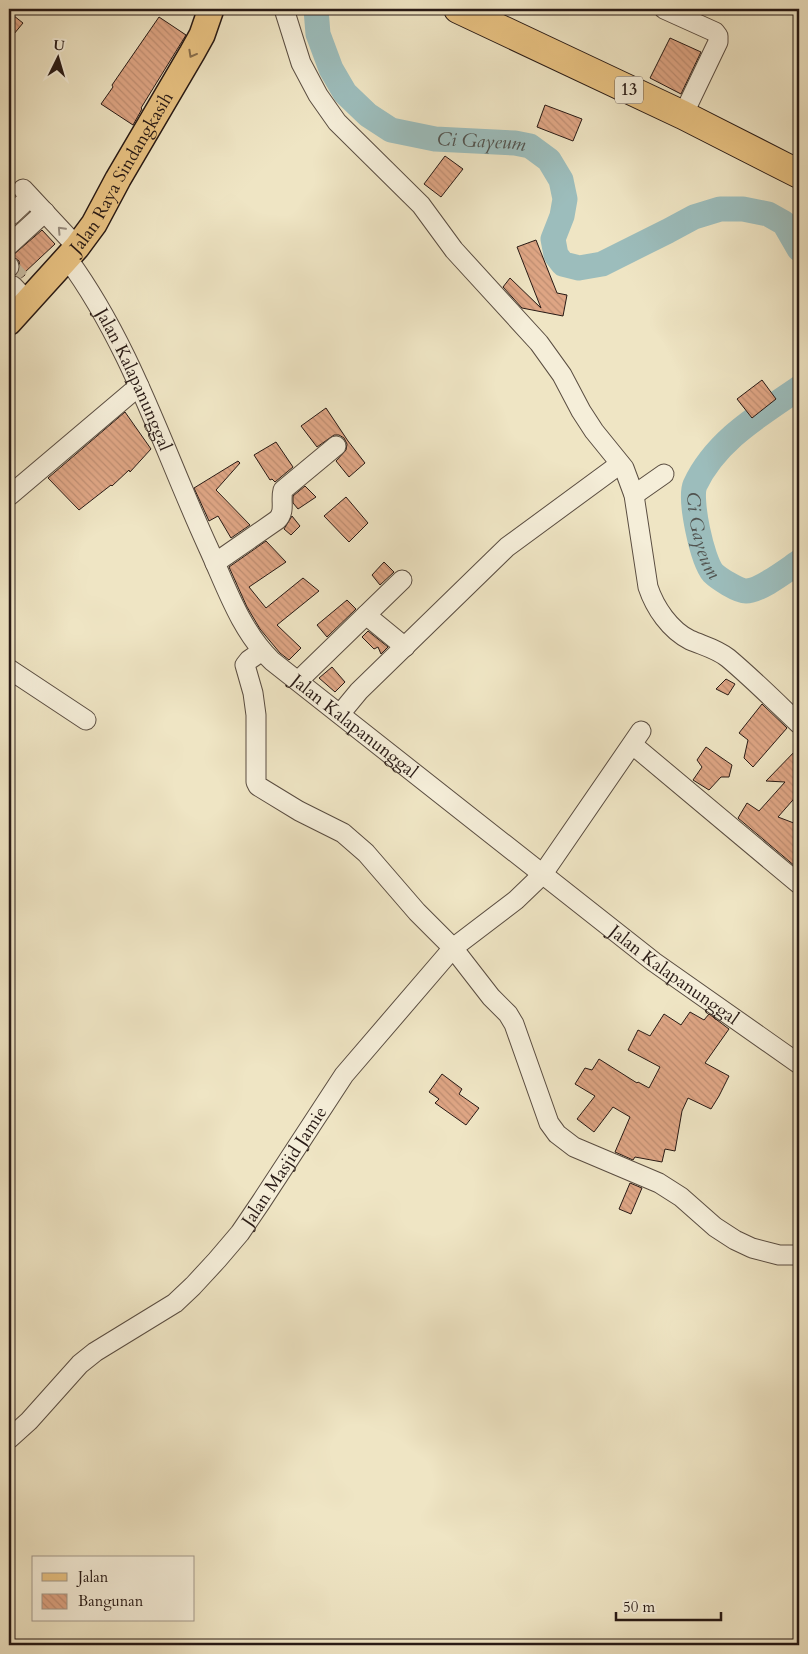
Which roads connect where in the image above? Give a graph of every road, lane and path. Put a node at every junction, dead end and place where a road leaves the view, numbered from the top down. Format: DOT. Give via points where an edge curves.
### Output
graph roads {
  1 [pos="211,9"];
  2 [pos="284,9"];
  3 [pos="458,9"];
  4 [pos="664,9"];
  5 [pos="683,115"];
  6 [pos="799,174"];
  7 [pos="23,205"];
  8 [pos="9,245"];
  9 [pos="72,253"];
  10 [pos="17,291"];
  11 [pos="138,386"];
  12 [pos="336,446"];
  13 [pos="620,464"];
  14 [pos="664,474"];
  15 [pos="634,495"];
  16 [pos="9,496"];
  17 [pos="215,564"];
  18 [pos="402,580"];
  19 [pos="366,615"];
  20 [pos="405,647"];
  21 [pos="252,658"];
  22 [pos="9,668"];
  23 [pos="298,681"];
  24 [pos="340,714"];
  25 [pos="86,720"];
  26 [pos="799,724"];
  27 [pos="542,875"];
  28 [pos="799,884"];
  29 [pos="452,948"];
  30 [pos="799,1064"];
  31 [pos="799,1255"];
  32 [pos="9,1439"];
  1 -- 9 [label="main road, Jalan Raya Sindangkasih, one-way" via="192,54 98,217"];
  2 -- 13 [label="street" via="301,62 337,122 422,205 454,250 539,343 562,375 594,431"];
  3 -- 5 [label="highway, 13"];
  4 -- 5 [label="street" via="716,32 718,36"];
  5 -- 6 [label="highway, 13"];
  7 -- 8 [label="street"];
  9 -- 7 [label="street, Jalan Kalapanunggal, one-way"];
  9 -- 10 [label="main road, Jalan Raya Sindangkasih"];
  9 -- 11 [label="street, Jalan Kalapanunggal"];
  11 -- 16 [label="street"];
  11 -- 17 [label="street, Jalan Kalapanunggal"];
  12 -- 17 [label="street" via="283,490 282,516"];
  13 -- 15 [label="street" via="628,474"];
  13 -- 20 [label="street" via="507,547"];
  14 -- 15 [label="street"];
  15 -- 26 [label="street" via="646,580 668,623 680,634 713,648 729,659"];
  17 -- 21 [label="street, Jalan Kalapanunggal" via="247,630"];
  18 -- 19 [label="street"];
  19 -- 20 [label="street"];
  19 -- 23 [label="street"];
  20 -- 24 [label="street"];
  21 -- 23 [label="street, Jalan Kalapanunggal"];
  21 -- 29 [label="street" via="244,665 255,708 255,777 258,786 352,840"];
  22 -- 25 [label="street"];
  23 -- 24 [label="street, Jalan Kalapanunggal"];
  24 -- 27 [label="street, Jalan Kalapanunggal"];
  27 -- 28 [label="street, Jalan Masjid Jamie" via="637,738"];
  27 -- 29 [label="street, Jalan Masjid Jamie" via="516,900"];
  27 -- 30 [label="street, Jalan Kalapanunggal" via="654,962"];
  29 -- 31 [label="street" via="514,1024 546,1115 557,1134 574,1147 659,1183 735,1240 779,1255"];
  29 -- 32 [label="street, Jalan Masjid Jamie" via="344,1075 240,1233 199,1280 175,1303 80,1364 30,1421"];
}
